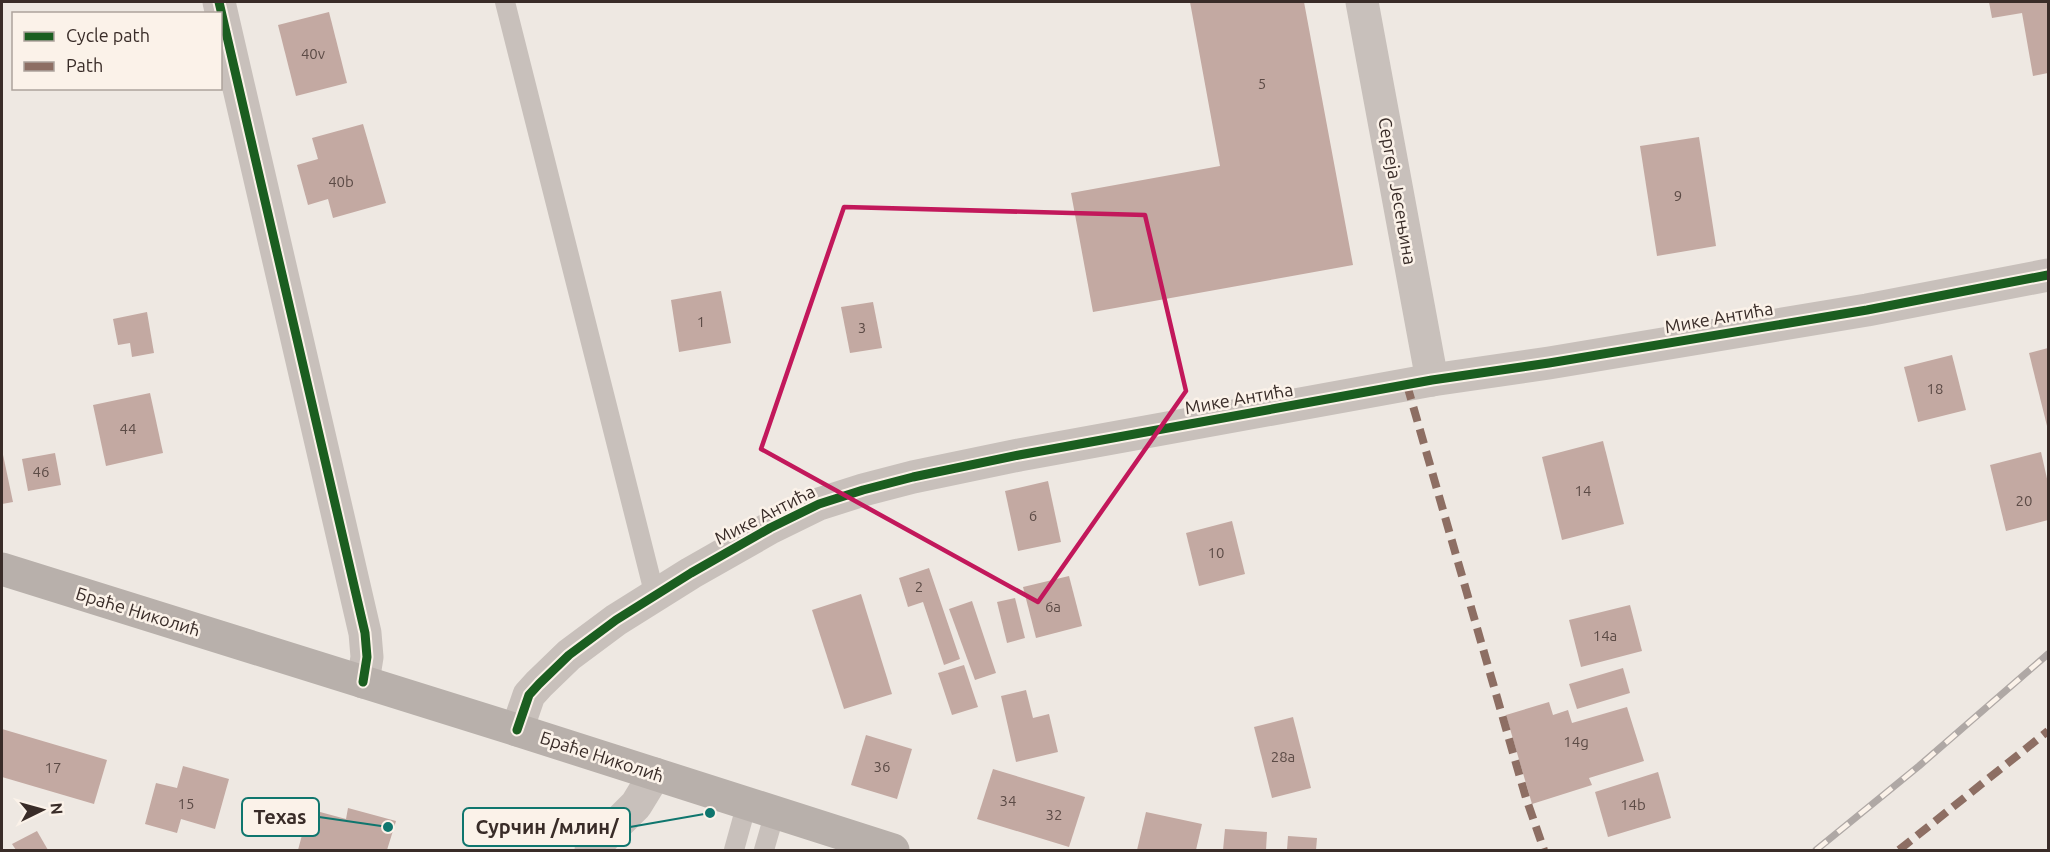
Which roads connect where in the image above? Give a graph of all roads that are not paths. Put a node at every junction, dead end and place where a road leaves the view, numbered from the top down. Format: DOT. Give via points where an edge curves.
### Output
graph roads {
  1 [pos="506,2"];
  2 [pos="1362,2"];
  3 [pos="222,15"];
  4 [pos="2049,275"];
  5 [pos="1431,380"];
  6 [pos="2,569"];
  7 [pos="655,596"];
  8 [pos="363,682"];
  9 [pos="517,730"];
  10 [pos="656,774"];
  11 [pos="761,808"];
  12 [pos="591,850"];
  13 [pos="734,850"];
  14 [pos="764,850"];
  15 [pos="893,850"];
  1 -- 7 [label="lane"];
  2 -- 5 [label="street, Сергеја Јесењина"];
  3 -- 8 [label="street" via="365,633"];
  4 -- 5 [label="street, Мике Антића" via="1867,310"];
  5 -- 7 [label="street, Мике Антића" via="1019,455 863,490 819,504 770,528"];
  6 -- 8 [label="main road, Браће Николић"];
  7 -- 9 [label="street, Мике Антића" via="569,655 529,695"];
  8 -- 9 [label="main road, Браће Николић"];
  9 -- 10 [label="main road, Браће Николић"];
  10 -- 11 [label="main road, Браће Николић"];
  10 -- 12 [label="street" via="636,805"];
  11 -- 13 [label="lane"];
  11 -- 14 [label="lane"];
  11 -- 15 [label="main road, Браће Николић"];
}
